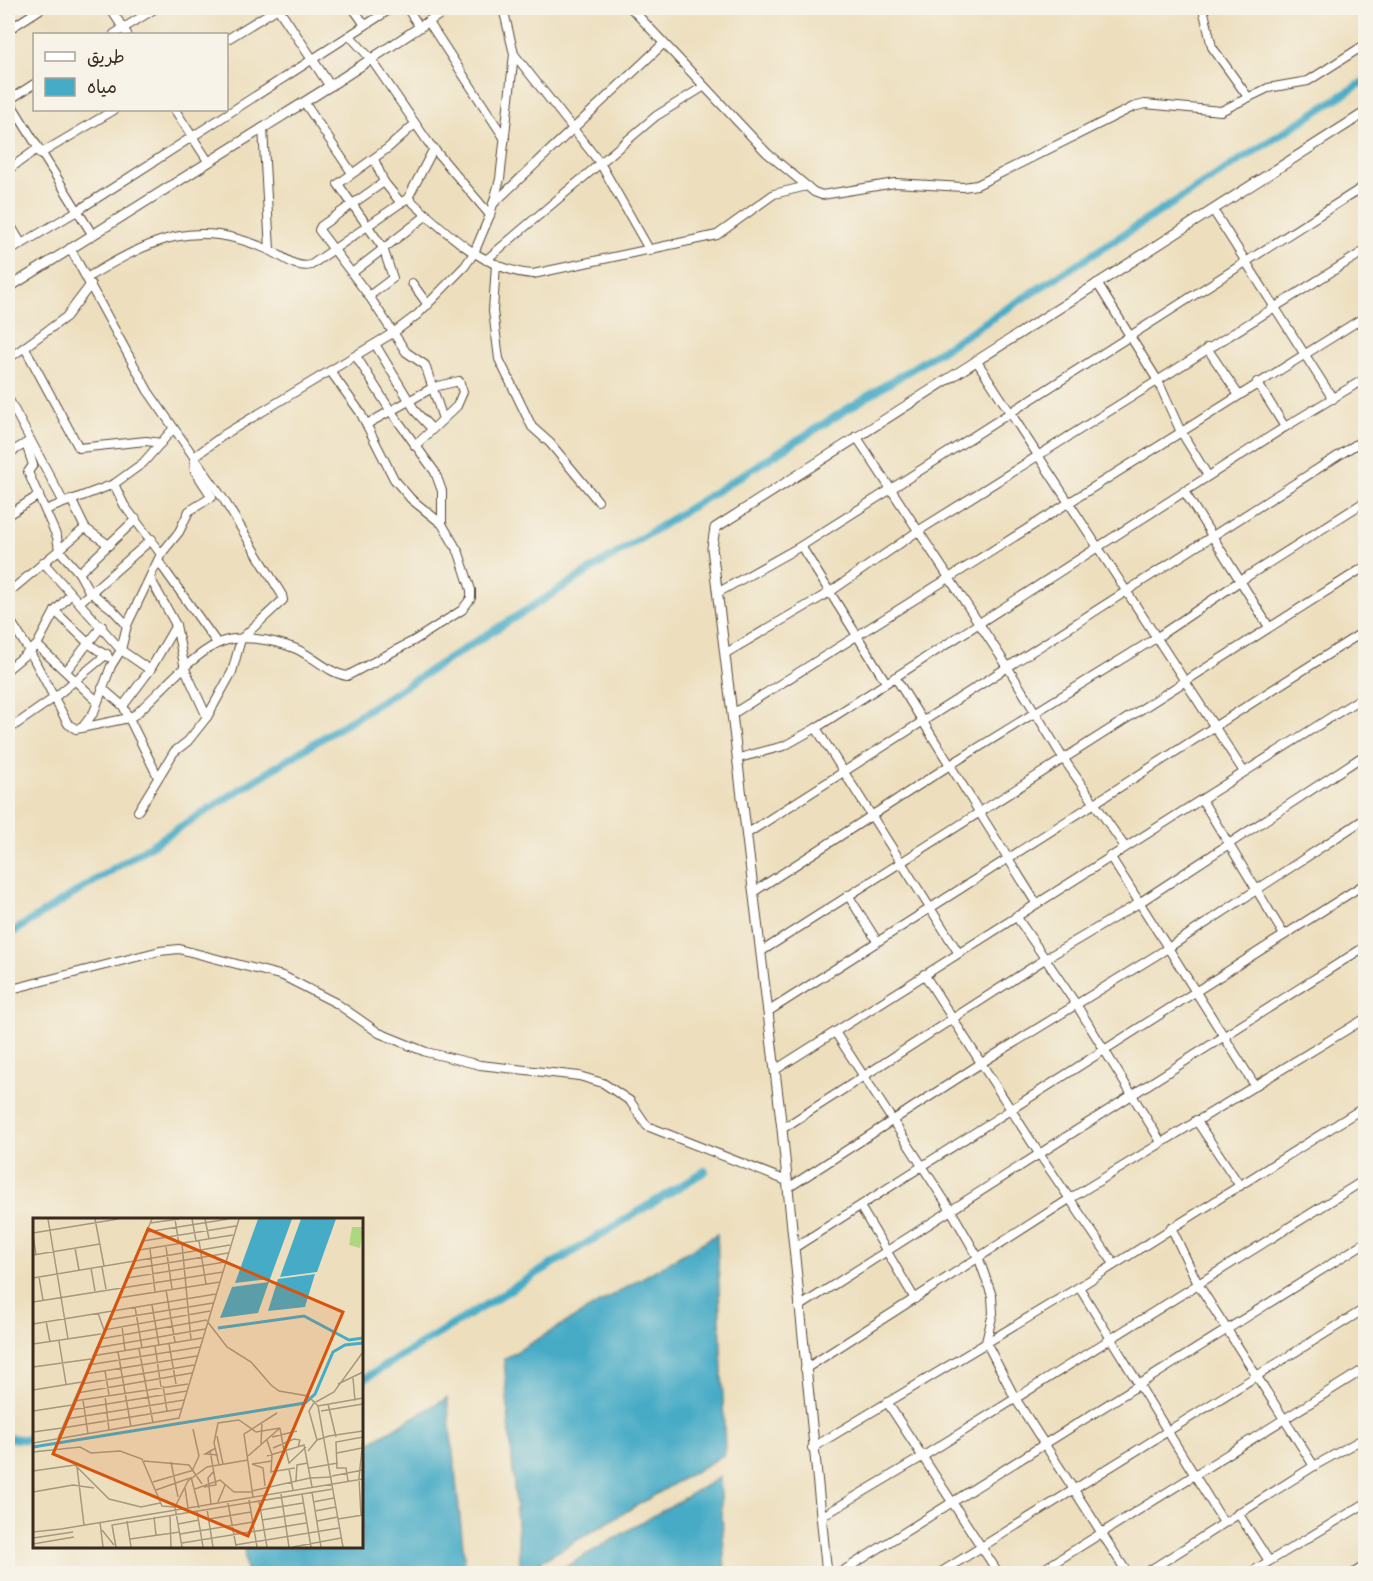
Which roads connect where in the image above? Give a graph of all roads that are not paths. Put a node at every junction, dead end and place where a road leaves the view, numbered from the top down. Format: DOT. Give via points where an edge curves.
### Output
graph roads {
  1 [pos="42,8"];
  2 [pos="110,8"];
  3 [pos="156,8"];
  4 [pos="278,8"];
  5 [pos="353,8"];
  6 [pos="392,8"];
  7 [pos="407,8"];
  8 [pos="449,8"];
  9 [pos="502,8"];
  10 [pos="631,8"];
  11 [pos="1203,8"];
  12 [pos="424,23"];
  13 [pos="365,25"];
  14 [pos="8,30"];
  15 [pos="125,32"];
  16 [pos="350,36"];
  17 [pos="228,39"];
  18 [pos="663,44"];
  19 [pos="1365,44"];
  20 [pos="514,54"];
  21 [pos="371,59"];
  22 [pos="311,60"];
  23 [pos="33,85"];
  24 [pos="330,86"];
  25 [pos="703,87"];
  26 [pos="1248,97"];
  27 [pos="8,99"];
  28 [pos="303,102"];
  29 [pos="112,111"];
  30 [pos="176,111"];
  31 [pos="1365,112"];
  32 [pos="415,124"];
  33 [pos="263,128"];
  34 [pos="574,130"];
  35 [pos="192,137"];
  36 [pos="505,139"];
  37 [pos="434,148"];
  38 [pos="39,152"];
  39 [pos="374,159"];
  40 [pos="208,161"];
  41 [pos="600,163"];
  42 [pos="8,170"];
  43 [pos="352,173"];
  44 [pos="384,182"];
  45 [pos="1365,185"];
  46 [pos="807,186"];
  47 [pos="405,200"];
  48 [pos="351,205"];
  49 [pos="492,205"];
  50 [pos="1214,210"];
  51 [pos="78,211"];
  52 [pos="426,215"];
  53 [pos="490,215"];
  54 [pos="8,221"];
  55 [pos="367,226"];
  56 [pos="92,234"];
  57 [pos="21,243"];
  58 [pos="70,248"];
  59 [pos="383,248"];
  60 [pos="270,250"];
  61 [pos="333,250"];
  62 [pos="650,250"];
  63 [pos="1365,250"];
  64 [pos="8,252"];
  65 [pos="474,253"];
  66 [pos="486,260"];
  67 [pos="1246,261"];
  68 [pos="496,264"];
  69 [pos="352,273"];
  70 [pos="89,281"];
  71 [pos="412,283"];
  72 [pos="1097,283"];
  73 [pos="8,288"];
  74 [pos="369,296"];
  75 [pos="1275,304"];
  76 [pos="428,305"];
  77 [pos="1365,316"];
  78 [pos="393,333"];
  79 [pos="1128,336"];
  80 [pos="375,344"];
  81 [pos="25,348"];
  82 [pos="1207,348"];
  83 [pos="1304,353"];
  84 [pos="356,356"];
  85 [pos="8,359"];
  86 [pos="976,360"];
  87 [pos="332,372"];
  88 [pos="1365,378"];
  89 [pos="1158,381"];
  90 [pos="1257,382"];
  91 [pos="434,387"];
  92 [pos="1238,394"];
  93 [pos="8,398"];
  94 [pos="1333,399"];
  95 [pos="411,401"];
  96 [pos="390,410"];
  97 [pos="1009,412"];
  98 [pos="443,419"];
  99 [pos="367,424"];
  100 [pos="1285,427"];
  101 [pos="173,429"];
  102 [pos="432,429"];
  103 [pos="1180,430"];
  104 [pos="856,436"];
  105 [pos="1365,438"];
  106 [pos="29,442"];
  107 [pos="161,443"];
  108 [pos="415,446"];
  109 [pos="8,454"];
  110 [pos="194,457"];
  111 [pos="1038,457"];
  112 [pos="1208,476"];
  113 [pos="114,484"];
  114 [pos="891,489"];
  115 [pos="1184,491"];
  116 [pos="39,495"];
  117 [pos="67,500"];
  118 [pos="598,501"];
  119 [pos="1365,501"];
  120 [pos="1068,502"];
  121 [pos="45,510"];
  122 [pos="8,515"];
  123 [pos="136,519"];
  124 [pos="442,525"];
  125 [pos="85,528"];
  126 [pos="918,531"];
  127 [pos="1211,535"];
  128 [pos="152,539"];
  129 [pos="109,545"];
  130 [pos="801,546"];
  131 [pos="1097,546"];
  132 [pos="59,550"];
  133 [pos="160,558"];
  134 [pos="43,562"];
  135 [pos="1365,566"];
  136 [pos="80,573"];
  137 [pos="947,577"];
  138 [pos="150,578"];
  139 [pos="1240,580"];
  140 [pos="89,591"];
  141 [pos="719,592"];
  142 [pos="830,592"];
  143 [pos="1126,592"];
  144 [pos="8,593"];
  145 [pos="71,594"];
  146 [pos="80,602"];
  147 [pos="55,611"];
  148 [pos="8,617"];
  149 [pos="977,623"];
  150 [pos="176,625"];
  151 [pos="102,626"];
  152 [pos="127,626"];
  153 [pos="1269,627"];
  154 [pos="1365,630"];
  155 [pos="858,635"];
  156 [pos="1156,638"];
  157 [pos="241,639"];
  158 [pos="88,643"];
  159 [pos="217,643"];
  160 [pos="37,645"];
  161 [pos="121,650"];
  162 [pos="30,652"];
  163 [pos="726,653"];
  164 [pos="106,654"];
  165 [pos="111,666"];
  166 [pos="1007,666"];
  167 [pos="8,669"];
  168 [pos="185,669"];
  169 [pos="150,670"];
  170 [pos="66,671"];
  171 [pos="895,677"];
  172 [pos="74,680"];
  173 [pos="886,682"];
  174 [pos="1185,682"];
  175 [pos="102,688"];
  176 [pos="1365,695"];
  177 [pos="54,698"];
  178 [pos="97,701"];
  179 [pos="123,706"];
  180 [pos="1036,712"];
  181 [pos="734,713"];
  182 [pos="207,717"];
  183 [pos="129,718"];
  184 [pos="921,721"];
  185 [pos="1215,727"];
  186 [pos="82,728"];
  187 [pos="816,728"];
  188 [pos="8,730"];
  189 [pos="1365,754"];
  190 [pos="740,758"];
  191 [pos="1063,758"];
  192 [pos="950,765"];
  193 [pos="1244,772"];
  194 [pos="844,773"];
  195 [pos="158,777"];
  196 [pos="1202,800"];
  197 [pos="1095,802"];
  198 [pos="138,811"];
  199 [pos="979,812"];
  200 [pos="872,817"];
  201 [pos="1365,818"];
  202 [pos="748,832"];
  203 [pos="1230,843"];
  204 [pos="1125,847"];
  205 [pos="1110,856"];
  206 [pos="1008,857"];
  207 [pos="901,861"];
  208 [pos="1365,883"];
  209 [pos="1258,890"];
  210 [pos="755,891"];
  211 [pos="848,896"];
  212 [pos="1036,903"];
  213 [pos="1139,903"];
  214 [pos="929,907"];
  215 [pos="1016,916"];
  216 [pos="1284,935"];
  217 [pos="877,941"];
  218 [pos="1365,946"];
  219 [pos="1168,948"];
  220 [pos="762,951"];
  221 [pos="958,952"];
  222 [pos="1046,959"];
  223 [pos="924,974"];
  224 [pos="8,990"];
  225 [pos="1197,992"];
  226 [pos="1076,1004"];
  227 [pos="769,1011"];
  228 [pos="1365,1018"];
  229 [pos="954,1019"];
  230 [pos="835,1032"];
  231 [pos="1225,1036"];
  232 [pos="1102,1049"];
  233 [pos="983,1062"];
  234 [pos="774,1070"];
  235 [pos="864,1077"];
  236 [pos="1254,1084"];
  237 [pos="1133,1097"];
  238 [pos="1365,1106"];
  239 [pos="1011,1108"];
  240 [pos="1196,1120"];
  241 [pos="894,1121"];
  242 [pos="782,1129"];
  243 [pos="1161,1142"];
  244 [pos="1040,1155"];
  245 [pos="922,1167"];
  246 [pos="1365,1179"];
  247 [pos="788,1184"];
  248 [pos="1240,1186"];
  249 [pos="1071,1198"];
  250 [pos="861,1208"];
  251 [pos="952,1212"];
  252 [pos="1171,1227"];
  253 [pos="1365,1242"];
  254 [pos="794,1248"];
  255 [pos="886,1253"];
  256 [pos="979,1258"];
  257 [pos="1114,1264"];
  258 [pos="1198,1284"];
  259 [pos="1079,1287"];
  260 [pos="915,1299"];
  261 [pos="799,1306"];
  262 [pos="1365,1308"];
  263 [pos="1227,1329"];
  264 [pos="1109,1338"];
  265 [pos="986,1342"];
  266 [pos="1365,1368"];
  267 [pos="806,1369"];
  268 [pos="1257,1374"];
  269 [pos="1138,1384"];
  270 [pos="1015,1398"];
  271 [pos="887,1402"];
  272 [pos="1284,1418"];
  273 [pos="1167,1433"];
  274 [pos="1365,1437"];
  275 [pos="1043,1442"];
  276 [pos="812,1448"];
  277 [pos="922,1457"];
  278 [pos="1314,1466"];
  279 [pos="1195,1476"];
  280 [pos="1073,1490"];
  281 [pos="952,1500"];
  282 [pos="1365,1503"];
  283 [pos="1238,1513"];
  284 [pos="821,1517"];
  285 [pos="1224,1522"];
  286 [pos="1102,1533"];
  287 [pos="981,1546"];
  288 [pos="1269,1561"];
  289 [pos="1365,1565"];
  290 [pos="1148,1572"];
  291 [pos="826,1574"];
  292 [pos="838,1574"];
  293 [pos="938,1574"];
  294 [pos="999,1574"];
  295 [pos="1036,1574"];
  296 [pos="1128,1574"];
  297 [pos="1248,1574"];
  298 [pos="1352,1574"];
  1 -- 14 [label="street"];
  2 -- 15 [label="street"];
  3 -- 15 [label="street"];
  4 -- 17 [label="street"];
  4 -- 22 [label="street"];
  5 -- 13 [label="street"];
  6 -- 13 [label="street"];
  7 -- 12 [label="street"];
  8 -- 12 [label="street"];
  9 -- 20 [label="street"];
  10 -- 18 [label="street"];
  11 -- 26 [label="street" via="1212,47"];
  12 -- 21 [label="street"];
  12 -- 36 [label="street"];
  13 -- 16 [label="street"];
  16 -- 21 [label="street"];
  16 -- 22 [label="street"];
  18 -- 25 [label="street"];
  18 -- 34 [label="street"];
  19 -- 26 [label="street" via="1308,81 1268,88"];
  20 -- 34 [label="street"];
  20 -- 36 [label="street"];
  21 -- 24 [label="street"];
  21 -- 32 [label="street"];
  22 -- 24 [label="street"];
  22 -- 35 [label="street"];
  23 -- 27 [label="street"];
  24 -- 28 [label="street"];
  25 -- 41 [label="street" via="656,116"];
  25 -- 46 [label="street" via="767,153"];
  26 -- 46 [label="street" via="1221,111 1133,106 977,185 895,183 831,195 822,195"];
  27 -- 38 [label="street"];
  28 -- 33 [label="street"];
  28 -- 43 [label="street"];
  29 -- 38 [label="street"];
  30 -- 35 [label="street"];
  31 -- 50 [label="street"];
  32 -- 37 [label="street"];
  32 -- 39 [label="street"];
  33 -- 40 [label="street"];
  33 -- 60 [label="street"];
  34 -- 41 [label="street"];
  34 -- 49 [label="street"];
  35 -- 40 [label="street"];
  35 -- 51 [label="street"];
  36 -- 49 [label="street"];
  37 -- 47 [label="street"];
  37 -- 53 [label="street"];
  38 -- 42 [label="street"];
  38 -- 51 [label="street"];
  39 -- 43 [label="street"];
  39 -- 44 [label="street"];
  40 -- 56 [label="street"];
  41 -- 62 [label="street"];
  41 -- 66 [label="street"];
  43 -- 48 [label="street" via="338,186"];
  44 -- 47 [label="street"];
  44 -- 48 [label="street"];
  45 -- 67 [label="street"];
  46 -- 62 [label="street" via="774,194 717,235"];
  47 -- 52 [label="street"];
  47 -- 55 [label="street"];
  48 -- 55 [label="street"];
  48 -- 61 [label="street" via="319,228"];
  49 -- 53 [label="street"];
  50 -- 67 [label="street"];
  50 -- 72 [label="street"];
  51 -- 56 [label="street"];
  51 -- 57 [label="street"];
  52 -- 59 [label="street"];
  52 -- 65 [label="street"];
  53 -- 65 [label="street"];
  54 -- 57 [label="street"];
  55 -- 59 [label="street"];
  55 -- 61 [label="street"];
  56 -- 58 [label="street"];
  57 -- 64 [label="street"];
  58 -- 70 [label="street"];
  58 -- 73 [label="street"];
  59 -- 69 [label="street"];
  59 -- 74 [label="street" via="393,278"];
  60 -- 61 [label="street" via="304,267"];
  60 -- 70 [label="street" via="232,237 194,233 149,243"];
  61 -- 69 [label="street"];
  62 -- 68 [label="street" via="533,274"];
  63 -- 75 [label="street"];
  65 -- 66 [label="street"];
  65 -- 76 [label="street"];
  66 -- 68 [label="street"];
  67 -- 75 [label="street"];
  67 -- 79 [label="street"];
  68 -- 118 [label="street" via="493,326 498,359 532,427"];
  69 -- 74 [label="street"];
  70 -- 81 [label="street" via="66,316"];
  70 -- 101 [label="street"];
  71 -- 76 [label="street"];
  72 -- 79 [label="street"];
  72 -- 86 [label="street"];
  74 -- 78 [label="street"];
  75 -- 82 [label="street"];
  75 -- 83 [label="street"];
  76 -- 78 [label="street"];
  77 -- 83 [label="street"];
  78 -- 80 [label="street"];
  78 -- 91 [label="street" via="409,355 425,365"];
  79 -- 89 [label="street"];
  79 -- 97 [label="street"];
  80 -- 84 [label="street"];
  80 -- 95 [label="street"];
  81 -- 85 [label="street"];
  81 -- 107 [label="street" via="79,448"];
  82 -- 89 [label="street"];
  82 -- 92 [label="street"];
  83 -- 90 [label="street"];
  83 -- 94 [label="street"];
  84 -- 87 [label="street"];
  84 -- 96 [label="street"];
  86 -- 97 [label="street"];
  86 -- 104 [label="street"];
  87 -- 99 [label="street"];
  87 -- 110 [label="street" via="233,428"];
  88 -- 94 [label="street"];
  89 -- 103 [label="street"];
  89 -- 111 [label="street"];
  90 -- 92 [label="street"];
  90 -- 100 [label="street"];
  91 -- 95 [label="street"];
  91 -- 98 [label="street"];
  91 -- 98 [label="street" via="456,381 463,387 460,402"];
  92 -- 103 [label="street"];
  93 -- 106 [label="street"];
  94 -- 100 [label="street"];
  95 -- 96 [label="street"];
  95 -- 102 [label="street"];
  96 -- 99 [label="street"];
  96 -- 108 [label="street"];
  97 -- 111 [label="street"];
  97 -- 114 [label="street"];
  98 -- 102 [label="street"];
  99 -- 124 [label="street" via="394,479"];
  100 -- 112 [label="street"];
  101 -- 107 [label="street"];
  101 -- 110 [label="street"];
  102 -- 108 [label="street"];
  103 -- 112 [label="street"];
  103 -- 120 [label="street"];
  104 -- 114 [label="street"];
  104 -- 141 [label="street" via="715,528 712,548"];
  105 -- 127 [label="street"];
  106 -- 109 [label="street"];
  106 -- 116 [label="street" via="33,465 28,472"];
  106 -- 117 [label="street"];
  107 -- 113 [label="street"];
  108 -- 124 [label="street" via="440,484"];
  110 -- 133 [label="street" via="195,471 212,497 189,512"];
  110 -- 157 [label="street" via="282,595 278,608"];
  111 -- 120 [label="street"];
  111 -- 126 [label="street"];
  112 -- 115 [label="street"];
  113 -- 117 [label="street"];
  113 -- 123 [label="street"];
  114 -- 126 [label="street"];
  114 -- 130 [label="street"];
  115 -- 127 [label="street"];
  115 -- 131 [label="street"];
  116 -- 121 [label="street"];
  116 -- 122 [label="street"];
  117 -- 121 [label="street"];
  117 -- 125 [label="street"];
  119 -- 139 [label="street"];
  120 -- 131 [label="street"];
  120 -- 137 [label="street"];
  121 -- 132 [label="street"];
  123 -- 128 [label="street"];
  123 -- 129 [label="street"];
  124 -- 157 [label="street" via="464,566 471,598 462,610 416,640 347,676 294,648"];
  125 -- 129 [label="street"];
  125 -- 132 [label="street"];
  126 -- 137 [label="street"];
  126 -- 142 [label="street"];
  127 -- 139 [label="street"];
  127 -- 143 [label="street"];
  128 -- 133 [label="street"];
  128 -- 140 [label="street"];
  129 -- 136 [label="street"];
  130 -- 141 [label="street"];
  130 -- 142 [label="street"];
  131 -- 143 [label="street"];
  131 -- 149 [label="street"];
  132 -- 134 [label="street"];
  132 -- 136 [label="street"];
  133 -- 138 [label="street"];
  133 -- 159 [label="street"];
  134 -- 144 [label="street"];
  134 -- 145 [label="street"];
  135 -- 153 [label="street"];
  136 -- 140 [label="street"];
  137 -- 149 [label="street"];
  137 -- 155 [label="street"];
  138 -- 150 [label="street"];
  138 -- 152 [label="street"];
  139 -- 153 [label="street"];
  139 -- 156 [label="street"];
  140 -- 146 [label="street"];
  140 -- 152 [label="street"];
  141 -- 163 [label="street"];
  142 -- 155 [label="street"];
  142 -- 163 [label="street"];
  143 -- 156 [label="street"];
  143 -- 166 [label="street"];
  145 -- 146 [label="street"];
  145 -- 147 [label="street"];
  146 -- 151 [label="street"];
  147 -- 158 [label="street"];
  147 -- 160 [label="street"];
  148 -- 162 [label="street"];
  149 -- 166 [label="street"];
  149 -- 171 [label="street"];
  150 -- 168 [label="street"];
  150 -- 169 [label="street"];
  151 -- 158 [label="street"];
  151 -- 161 [label="street"];
  152 -- 161 [label="street"];
  153 -- 174 [label="street"];
  154 -- 185 [label="street"];
  155 -- 173 [label="street"];
  155 -- 181 [label="street"];
  156 -- 174 [label="street"];
  156 -- 180 [label="street"];
  157 -- 159 [label="street"];
  157 -- 182 [label="street" via="231,672"];
  158 -- 164 [label="street"];
  158 -- 170 [label="street"];
  159 -- 168 [label="street"];
  160 -- 162 [label="street"];
  160 -- 170 [label="street"];
  161 -- 165 [label="street"];
  161 -- 169 [label="street"];
  162 -- 167 [label="street"];
  162 -- 177 [label="street"];
  163 -- 181 [label="street"];
  164 -- 165 [label="street"];
  164 -- 172 [label="street"];
  165 -- 175 [label="street"];
  166 -- 180 [label="street"];
  166 -- 184 [label="street"];
  168 -- 182 [label="street"];
  168 -- 183 [label="street"];
  169 -- 179 [label="street"];
  170 -- 172 [label="street"];
  171 -- 173 [label="street"];
  171 -- 184 [label="street"];
  172 -- 177 [label="street"];
  172 -- 178 [label="street"];
  173 -- 187 [label="street"];
  174 -- 185 [label="street"];
  174 -- 191 [label="street"];
  175 -- 178 [label="street"];
  175 -- 179 [label="street"];
  176 -- 193 [label="street"];
  177 -- 186 [label="street" via="68,724"];
  177 -- 188 [label="street"];
  178 -- 186 [label="street"];
  179 -- 183 [label="street"];
  180 -- 191 [label="street"];
  180 -- 192 [label="street"];
  181 -- 190 [label="street"];
  182 -- 195 [label="street" via="174,752"];
  183 -- 186 [label="street"];
  183 -- 195 [label="street"];
  184 -- 192 [label="street"];
  184 -- 194 [label="street"];
  185 -- 193 [label="street"];
  185 -- 197 [label="street"];
  187 -- 190 [label="street" via="784,746"];
  187 -- 194 [label="street"];
  189 -- 203 [label="street"];
  190 -- 202 [label="street"];
  191 -- 197 [label="street"];
  191 -- 199 [label="street"];
  192 -- 199 [label="street"];
  192 -- 200 [label="street"];
  193 -- 196 [label="street"];
  194 -- 200 [label="street"];
  194 -- 202 [label="street"];
  195 -- 198 [label="street"];
  196 -- 203 [label="street"];
  196 -- 204 [label="street"];
  197 -- 204 [label="street"];
  197 -- 206 [label="street"];
  199 -- 206 [label="street"];
  199 -- 207 [label="street"];
  200 -- 207 [label="street"];
  200 -- 210 [label="street"];
  201 -- 209 [label="street"];
  202 -- 210 [label="street"];
  203 -- 209 [label="street"];
  203 -- 213 [label="street"];
  204 -- 205 [label="street"];
  205 -- 212 [label="street"];
  205 -- 213 [label="street"];
  206 -- 212 [label="street"];
  206 -- 214 [label="street"];
  207 -- 211 [label="street"];
  207 -- 214 [label="street"];
  208 -- 216 [label="street"];
  209 -- 216 [label="street"];
  209 -- 219 [label="street"];
  210 -- 220 [label="street"];
  211 -- 217 [label="street"];
  211 -- 220 [label="street"];
  212 -- 215 [label="street"];
  213 -- 219 [label="street"];
  213 -- 222 [label="street"];
  214 -- 217 [label="street"];
  214 -- 221 [label="street"];
  215 -- 221 [label="street"];
  215 -- 222 [label="street"];
  216 -- 225 [label="street"];
  217 -- 227 [label="street"];
  218 -- 231 [label="street"];
  219 -- 225 [label="street"];
  219 -- 226 [label="street"];
  220 -- 227 [label="street"];
  221 -- 223 [label="street"];
  222 -- 226 [label="street"];
  222 -- 229 [label="street"];
  223 -- 229 [label="street"];
  223 -- 230 [label="street"];
  224 -- 247 [label="street" via="160,951 179,949 210,955 283,976 336,1003 379,1033 426,1052 480,1065 579,1076 603,1083 630,1101 647,1126"];
  225 -- 231 [label="street"];
  225 -- 232 [label="street"];
  226 -- 232 [label="street"];
  226 -- 233 [label="street"];
  227 -- 234 [label="street"];
  228 -- 236 [label="street"];
  229 -- 233 [label="street"];
  229 -- 235 [label="street"];
  230 -- 234 [label="street"];
  230 -- 235 [label="street"];
  231 -- 236 [label="street"];
  231 -- 237 [label="street"];
  232 -- 237 [label="street"];
  232 -- 239 [label="street"];
  233 -- 239 [label="street"];
  233 -- 241 [label="street"];
  234 -- 242 [label="street"];
  235 -- 241 [label="street"];
  235 -- 242 [label="street"];
  236 -- 240 [label="street"];
  237 -- 243 [label="street"];
  237 -- 244 [label="street"];
  238 -- 248 [label="street"];
  239 -- 244 [label="street"];
  239 -- 245 [label="street"];
  240 -- 243 [label="street"];
  240 -- 248 [label="street"];
  241 -- 245 [label="street"];
  241 -- 247 [label="street"];
  242 -- 247 [label="street"];
  243 -- 249 [label="street"];
  244 -- 249 [label="street"];
  244 -- 251 [label="street"];
  245 -- 250 [label="street"];
  245 -- 251 [label="street"];
  246 -- 258 [label="street"];
  247 -- 254 [label="street"];
  248 -- 252 [label="street"];
  249 -- 256 [label="street"];
  249 -- 257 [label="street"];
  250 -- 254 [label="street"];
  250 -- 255 [label="street"];
  251 -- 255 [label="street"];
  251 -- 256 [label="street"];
  252 -- 257 [label="street"];
  252 -- 258 [label="street"];
  253 -- 263 [label="street"];
  254 -- 261 [label="street"];
  255 -- 260 [label="street"];
  255 -- 261 [label="street"];
  256 -- 260 [label="street"];
  256 -- 265 [label="street" via="992,1296 993,1313"];
  257 -- 259 [label="street"];
  258 -- 263 [label="street"];
  258 -- 264 [label="street"];
  259 -- 264 [label="street"];
  259 -- 265 [label="street"];
  260 -- 267 [label="street"];
  261 -- 267 [label="street"];
  262 -- 268 [label="street"];
  263 -- 268 [label="street"];
  263 -- 269 [label="street"];
  264 -- 269 [label="street"];
  264 -- 270 [label="street"];
  265 -- 270 [label="street"];
  265 -- 271 [label="street"];
  266 -- 272 [label="street"];
  267 -- 276 [label="street"];
  268 -- 272 [label="street"];
  268 -- 273 [label="street"];
  269 -- 273 [label="street"];
  269 -- 275 [label="street"];
  270 -- 275 [label="street"];
  270 -- 277 [label="street"];
  271 -- 276 [label="street"];
  271 -- 277 [label="street"];
  272 -- 278 [label="street"];
  272 -- 279 [label="street"];
  273 -- 279 [label="street"];
  273 -- 280 [label="street"];
  274 -- 278 [label="street"];
  275 -- 280 [label="street"];
  275 -- 281 [label="street"];
  276 -- 284 [label="street"];
  277 -- 281 [label="street"];
  277 -- 284 [label="street"];
  278 -- 283 [label="street"];
  279 -- 285 [label="street"];
  279 -- 286 [label="street"];
  280 -- 286 [label="street"];
  280 -- 287 [label="street"];
  281 -- 287 [label="street"];
  281 -- 292 [label="street"];
  282 -- 288 [label="street"];
  283 -- 285 [label="street"];
  283 -- 288 [label="street"];
  284 -- 291 [label="street"];
  285 -- 290 [label="street"];
  286 -- 295 [label="street"];
  286 -- 296 [label="street"];
  287 -- 293 [label="street"];
  287 -- 294 [label="street"];
  288 -- 297 [label="street"];
  289 -- 298 [label="street"];
}
